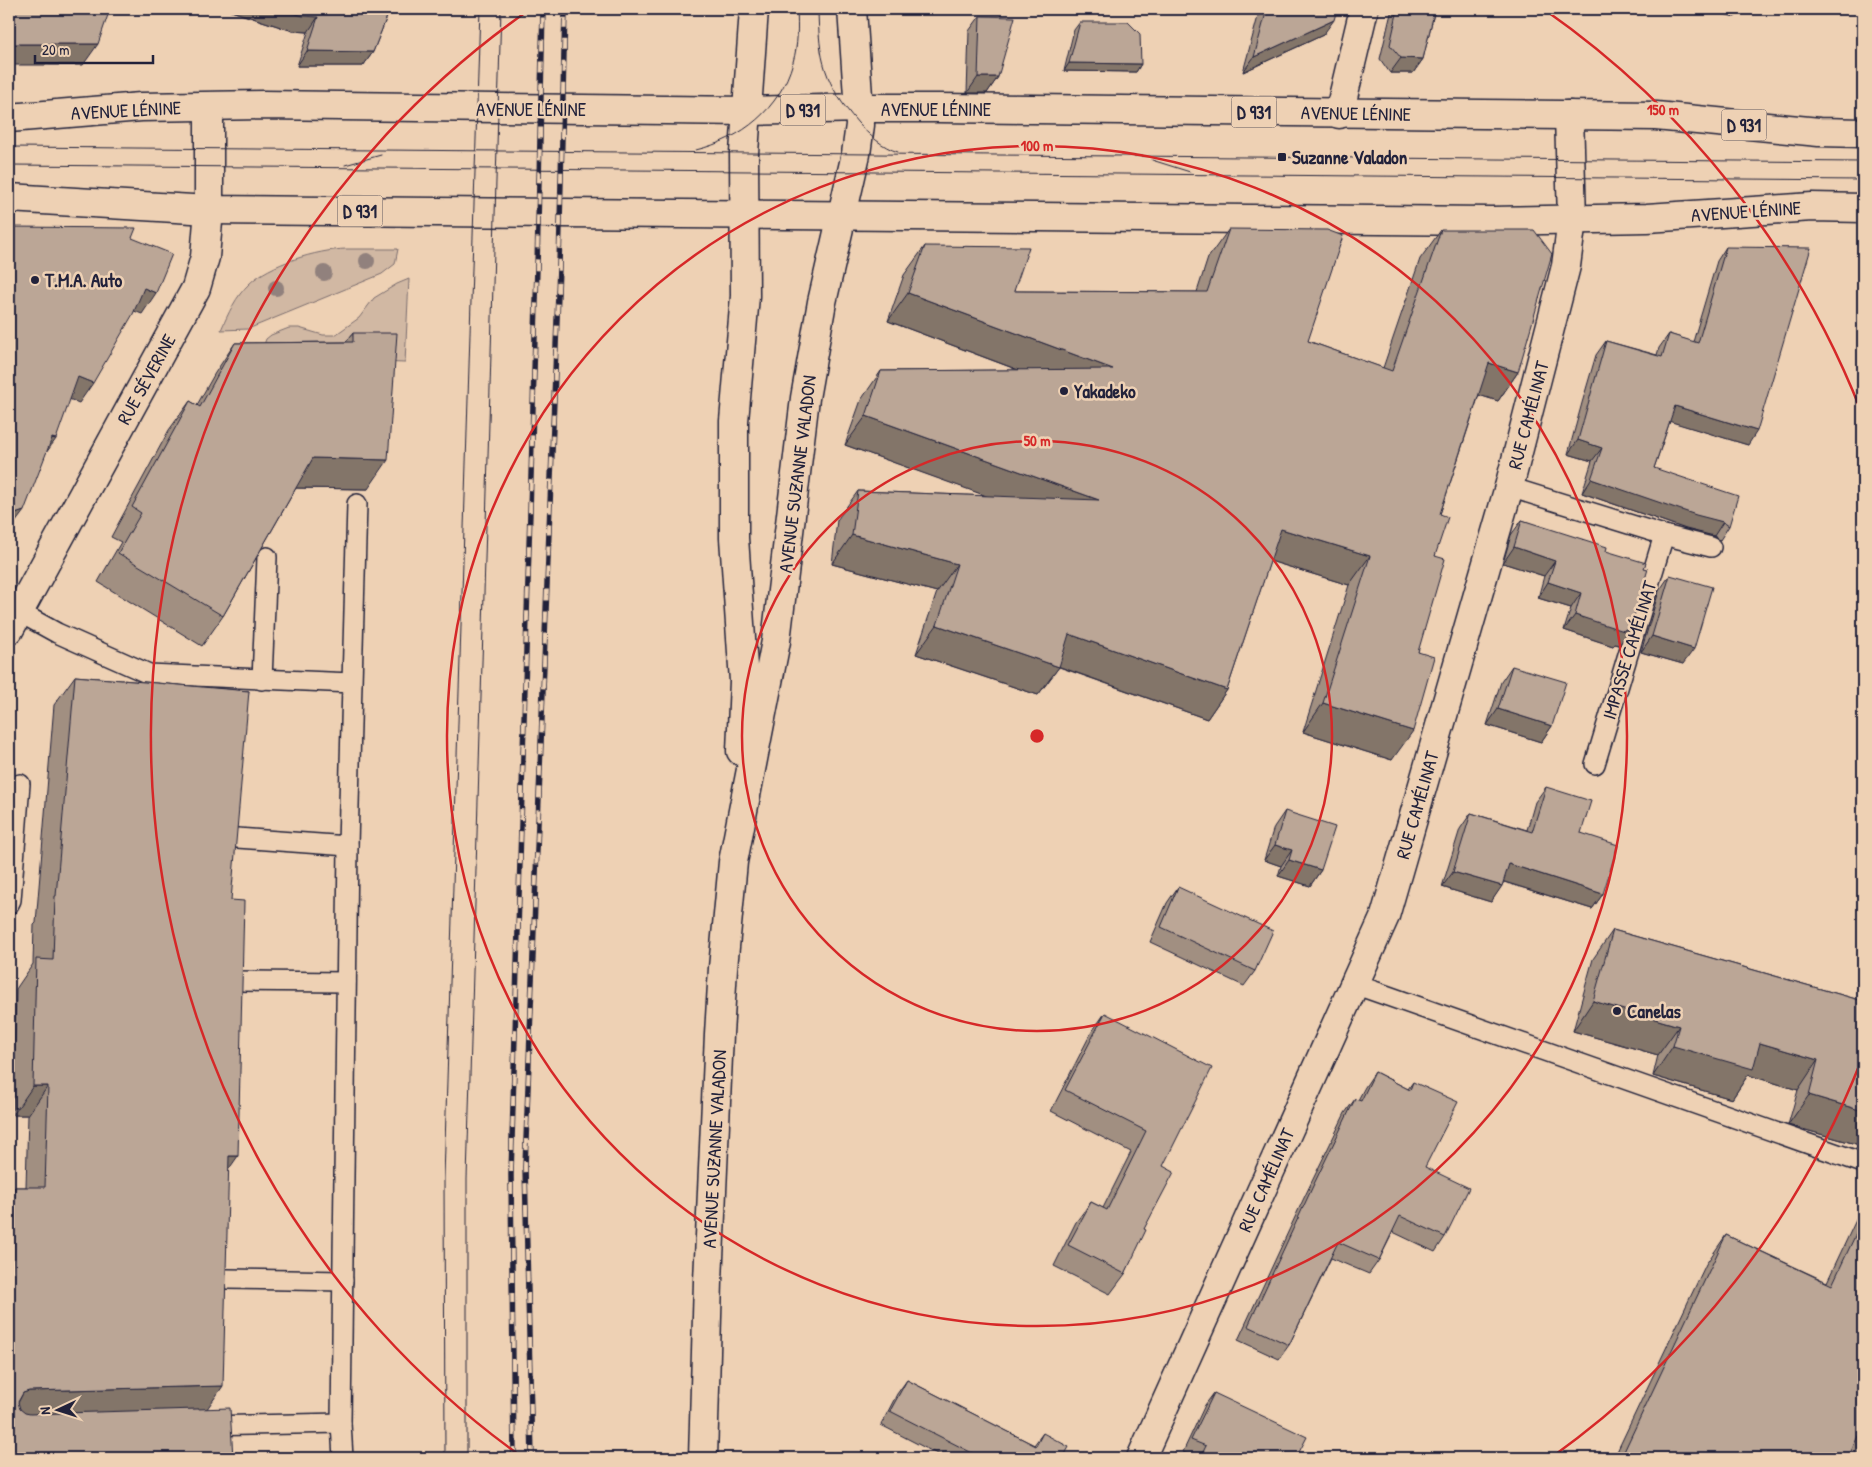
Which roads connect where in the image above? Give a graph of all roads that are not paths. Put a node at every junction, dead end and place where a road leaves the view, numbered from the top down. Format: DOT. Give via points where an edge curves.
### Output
graph roads {
  1 [pos="754,9"];
  2 [pos="852,9"];
  3 [pos="1364,9"];
  4 [pos="209,107"];
  5 [pos="860,108"];
  6 [pos="747,111"];
  7 [pos="1339,114"];
  8 [pos="1569,115"];
  9 [pos="9,118"];
  10 [pos="1863,133"];
  11 [pos="9,198"];
  12 [pos="1863,208"];
  13 [pos="209,210"];
  14 [pos="743,215"];
  15 [pos="842,216"];
  16 [pos="1572,219"];
  17 [pos="1510,486"];
  18 [pos="357,504"];
  19 [pos="1664,535"];
  20 [pos="1711,547"];
  21 [pos="267,556"];
  22 [pos="14,621"];
  23 [pos="262,680"];
  24 [pos="352,683"];
  25 [pos="1595,764"];
  26 [pos="20,784"];
  27 [pos="237,838"];
  28 [pos="737,841"];
  29 [pos="348,846"];
  30 [pos="9,904"];
  31 [pos="234,981"];
  32 [pos="346,982"];
  33 [pos="1354,984"];
  34 [pos="1863,1163"];
  35 [pos="227,1279"];
  36 [pos="343,1281"];
  37 [pos="341,1422"];
  38 [pos="184,1427"];
  39 [pos="343,1458"];
  40 [pos="703,1458"];
  41 [pos="1141,1458"];
  1 -- 6 [label="street, AVENUE SUZANNE VALADON"];
  2 -- 5 [label="street, AVENUE SUZANNE VALADON"];
  3 -- 7 [label="street"];
  4 -- 6 [label="street, AVENUE LÉNINE / D 931" via="280,105"];
  4 -- 9 [label="street, AVENUE LÉNINE / D 931" via="141,107"];
  4 -- 13 [label="street, RUE SÉVERINE"];
  5 -- 6 [label="street, AVENUE LÉNINE / D 931"];
  5 -- 7 [label="street, AVENUE LÉNINE / D 931"];
  5 -- 15 [label="street, AVENUE SUZANNE VALADON" via="856,154"];
  6 -- 14 [label="street, AVENUE SUZANNE VALADON"];
  7 -- 8 [label="street, AVENUE LÉNINE / D 931"];
  8 -- 10 [label="street, AVENUE LÉNINE / D 931" via="1656,116 1819,132"];
  8 -- 16 [label="street, RUE CAMÉLINAT"];
  11 -- 13 [label="street, AVENUE LÉNINE / D 931"];
  12 -- 16 [label="street, AVENUE LÉNINE / D 931" via="1812,207 1647,218"];
  13 -- 14 [label="street, AVENUE LÉNINE / D 931"];
  13 -- 22 [label="street, RUE SÉVERINE" via="205,258 196,288"];
  14 -- 15 [label="street, AVENUE LÉNINE / D 931"];
  14 -- 28 [label="street, AVENUE SUZANNE VALADON" via="744,296 734,421 734,538 744,681"];
  15 -- 16 [label="street, AVENUE LÉNINE / D 931"];
  15 -- 28 [label="street, AVENUE SUZANNE VALADON" via="805,398 776,640"];
  16 -- 17 [label="street, RUE CAMÉLINAT" via="1566,266"];
  17 -- 19 [label="lane"];
  17 -- 33 [label="street, RUE CAMÉLINAT" via="1385,916"];
  18 -- 24 [label="lane"];
  19 -- 20 [label="lane"];
  19 -- 25 [label="lane, IMPASSE CAMÉLINAT"];
  21 -- 23 [label="lane"];
  22 -- 23 [label="lane" via="57,633 149,674"];
  23 -- 24 [label="lane"];
  24 -- 29 [label="lane"];
  26 -- 30 [label="lane"];
  27 -- 29 [label="lane"];
  28 -- 40 [label="street, AVENUE SUZANNE VALADON" via="720,1024"];
  29 -- 32 [label="lane"];
  31 -- 32 [label="lane"];
  32 -- 36 [label="lane"];
  33 -- 34 [label="lane"];
  33 -- 41 [label="street, RUE CAMÉLINAT"];
  35 -- 36 [label="lane"];
  36 -- 37 [label="lane"];
  37 -- 38 [label="lane"];
  37 -- 39 [label="lane"];
}
